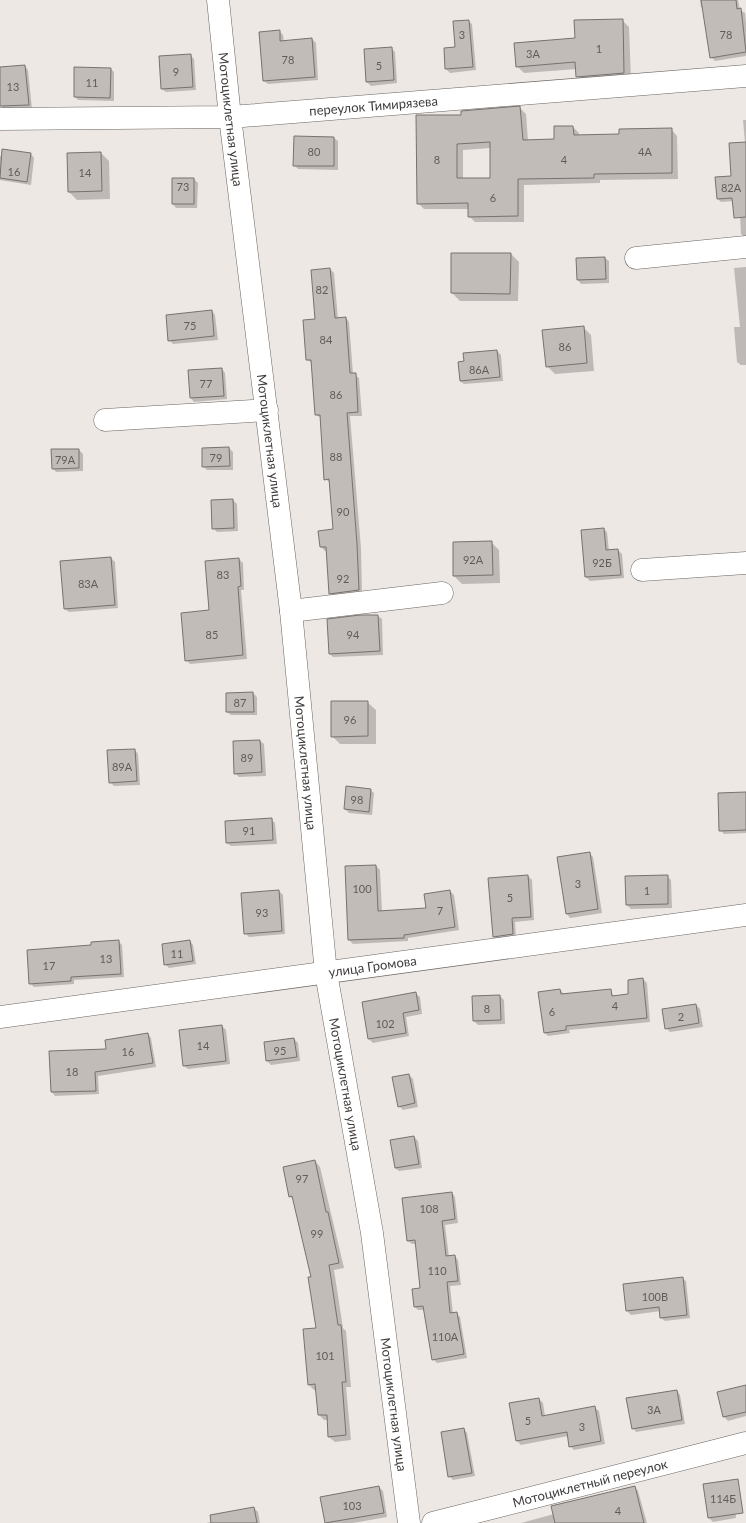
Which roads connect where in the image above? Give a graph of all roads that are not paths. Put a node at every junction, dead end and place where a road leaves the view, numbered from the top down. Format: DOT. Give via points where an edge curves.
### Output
graph roads {
  1 [pos="218,0"];
  2 [pos="746,76"];
  3 [pos="230,117"];
  4 [pos="0,119"];
  5 [pos="746,247"];
  6 [pos="636,258"];
  7 [pos="267,410"];
  8 [pos="105,420"];
  9 [pos="746,563"];
  10 [pos="642,570"];
  11 [pos="442,593"];
  12 [pos="291,611"];
  13 [pos="746,915"];
  14 [pos="326,973"];
  15 [pos="0,1017"];
  16 [pos="746,1443"];
  17 [pos="409,1523"];
  18 [pos="433,1523"];
  1 -- 3 [label="street, Мотоциклетная улица"];
  2 -- 3 [label="street, переулок Тимирязева"];
  3 -- 4 [label="street, переулок Тимирязева"];
  3 -- 7 [label="street, Мотоциклетная улица"];
  5 -- 6 [label="street"];
  7 -- 8 [label="street"];
  7 -- 12 [label="street, Мотоциклетная улица"];
  9 -- 10 [label="street"];
  11 -- 12 [label="street"];
  12 -- 14 [label="street, Мотоциклетная улица"];
  13 -- 14 [label="street, улица Громова"];
  14 -- 15 [label="street, улица Громова"];
  14 -- 17 [label="street, Мотоциклетная улица" via="372,1233"];
  16 -- 18 [label="street, Мотоциклетный переулок"];
}
